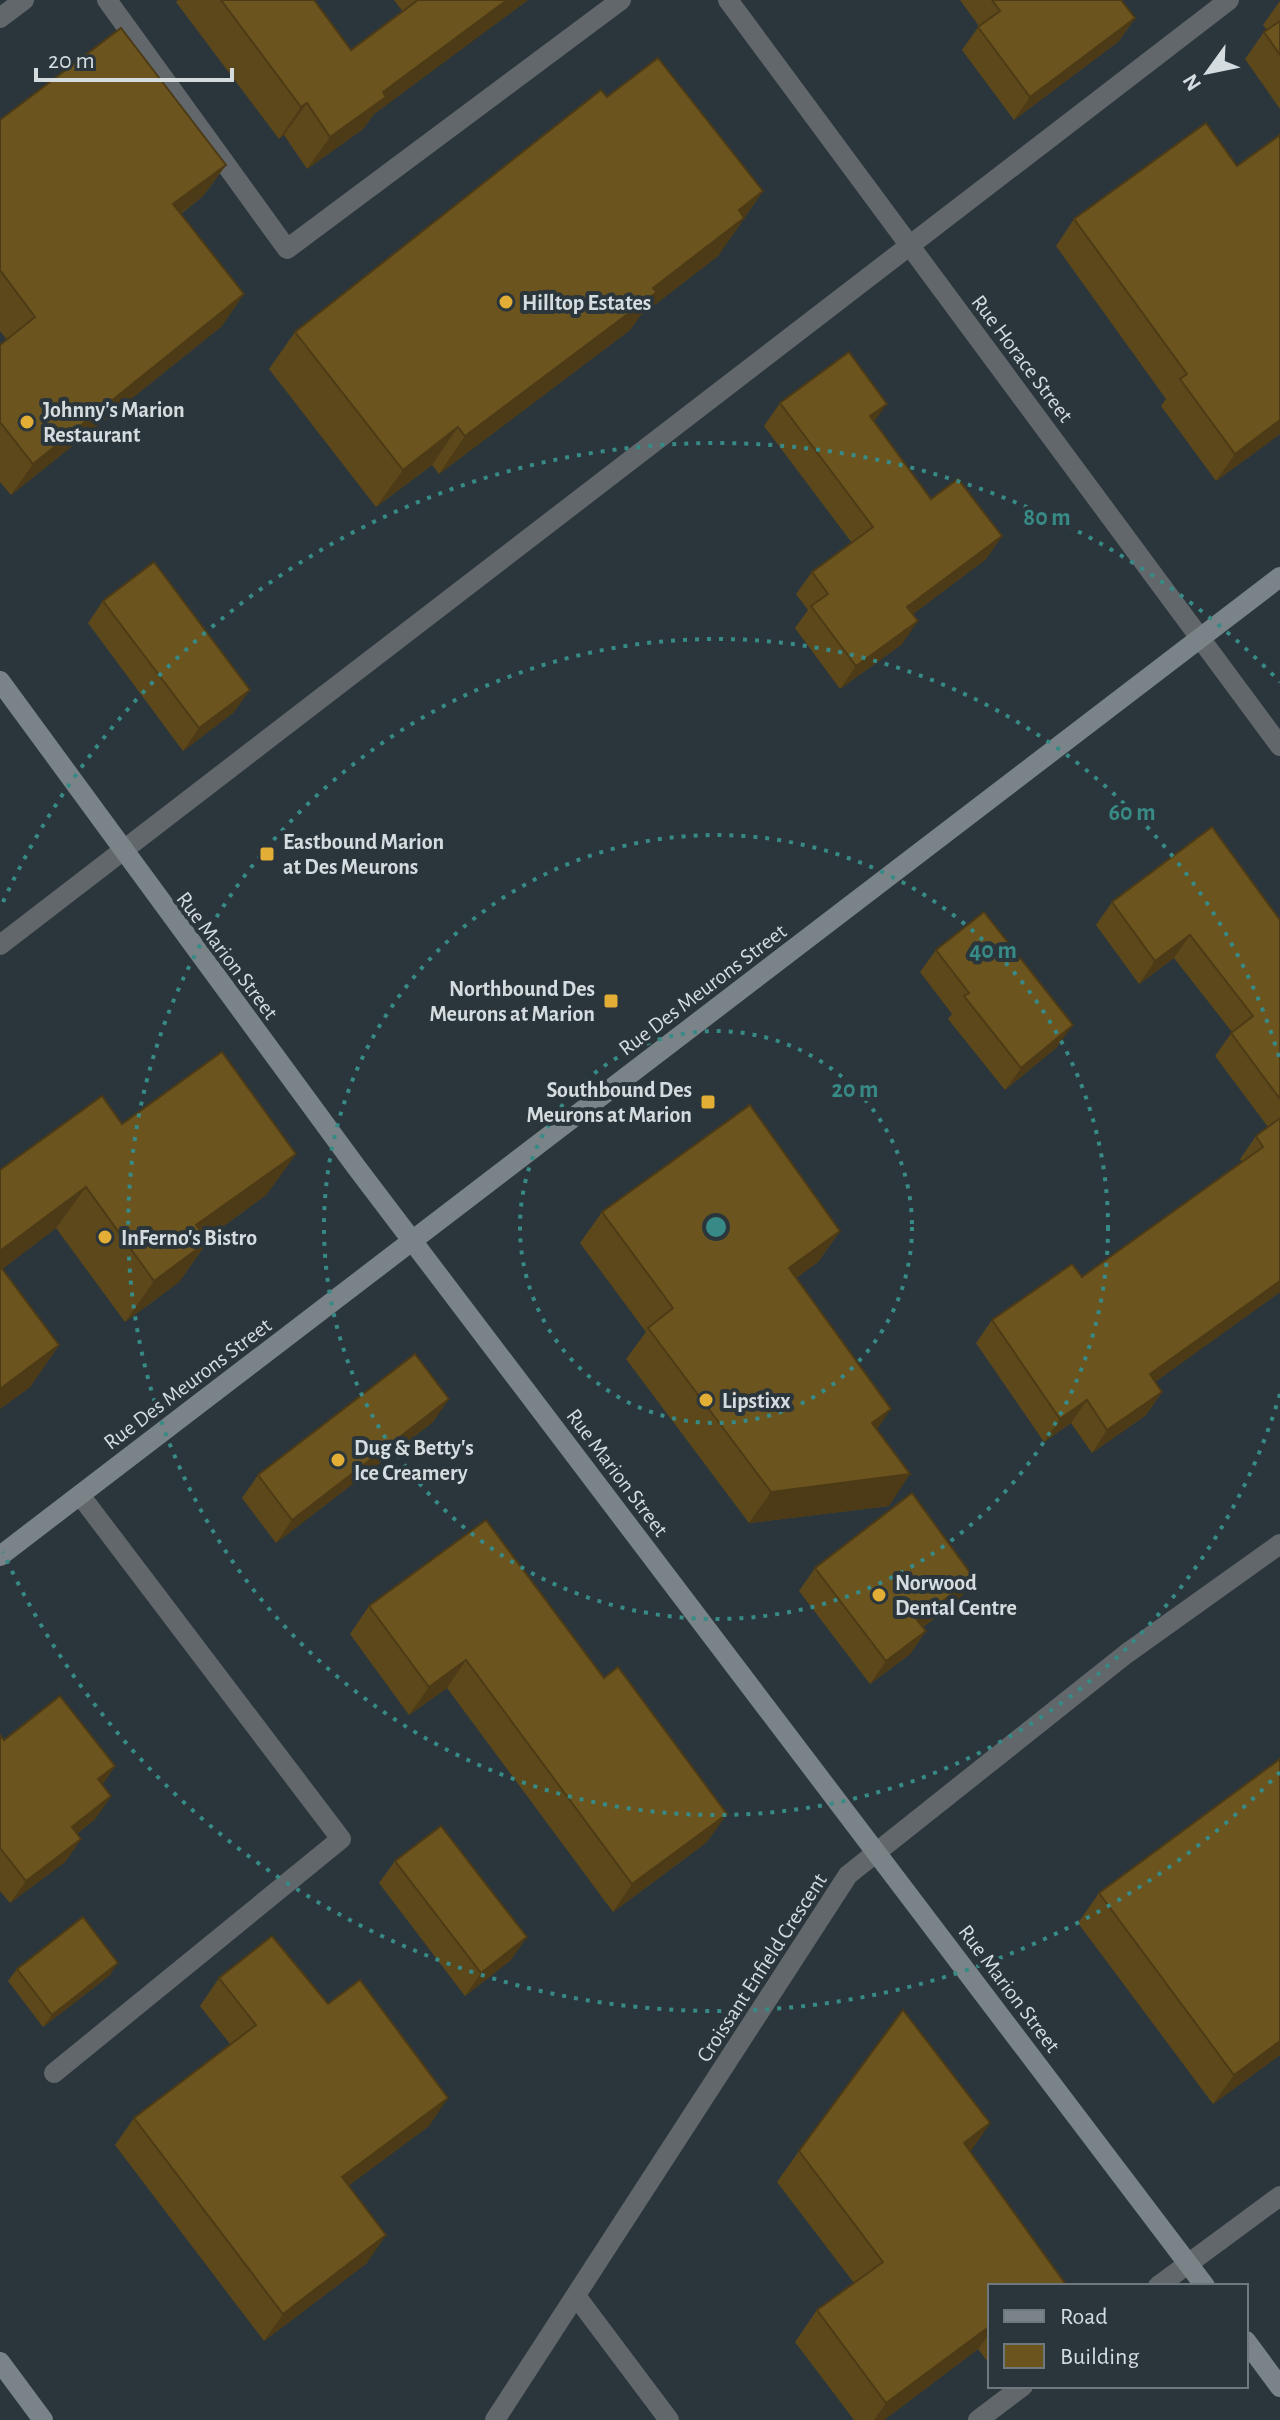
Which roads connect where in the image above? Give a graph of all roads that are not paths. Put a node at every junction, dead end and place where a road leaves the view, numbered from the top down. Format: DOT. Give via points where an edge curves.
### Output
graph roads {
  1 [pos="24,0"];
  2 [pos="107,0"];
  3 [pos="621,0"];
  4 [pos="728,0"];
  5 [pos="1229,0"];
  6 [pos="0,18"];
  7 [pos="909,244"];
  8 [pos="1280,577"];
  9 [pos="1201,639"];
  10 [pos="0,681"];
  11 [pos="1280,746"];
  12 [pos="121,851"];
  13 [pos="0,945"];
  14 [pos="412,1240"];
  15 [pos="80,1495"];
  16 [pos="1280,1544"];
  17 [pos="0,1556"];
  18 [pos="877,1851"];
  19 [pos="54,2073"];
  20 [pos="1280,2196"];
  21 [pos="1188,2264"];
  22 [pos="1161,2284"];
  23 [pos="1203,2284"];
  24 [pos="576,2296"];
  25 [pos="1248,2344"];
  26 [pos="0,2362"];
  27 [pos="1280,2387"];
  28 [pos="1020,2388"];
  29 [pos="43,2420"];
  30 [pos="495,2420"];
  31 [pos="669,2420"];
  32 [pos="978,2420"];
  1 -- 6 [label="street"];
  2 -- 3 [label="street" via="287,249"];
  4 -- 7 [label="street, Rue Horace Street"];
  5 -- 7 [label="street"];
  7 -- 9 [label="street, Rue Horace Street"];
  7 -- 12 [label="street"];
  8 -- 9 [label="main road, Rue Des Meurons Street"];
  9 -- 11 [label="street, Rue Horace Street"];
  9 -- 14 [label="main road, Rue Des Meurons Street"];
  10 -- 12 [label="main road, Rue Marion Street"];
  12 -- 13 [label="street"];
  12 -- 14 [label="main road, Rue Marion Street"];
  14 -- 15 [label="main road, Rue Des Meurons Street"];
  14 -- 18 [label="main road, Rue Marion Street"];
  15 -- 17 [label="main road, Rue Des Meurons Street"];
  15 -- 19 [label="street" via="341,1839"];
  16 -- 18 [label="street, Croissant Enfield Crescent" via="1126,1654"];
  18 -- 21 [label="main road, Rue Marion Street"];
  18 -- 24 [label="street, Croissant Enfield Crescent" via="848,1875"];
  20 -- 21 [label="street"];
  21 -- 22 [label="street"];
  21 -- 23 [label="main road, Rue Marion Street"];
  24 -- 30 [label="street, Croissant Enfield Crescent"];
  24 -- 31 [label="street"];
  25 -- 27 [label="main road"];
  26 -- 29 [label="main road"];
  28 -- 32 [label="street"];
}
